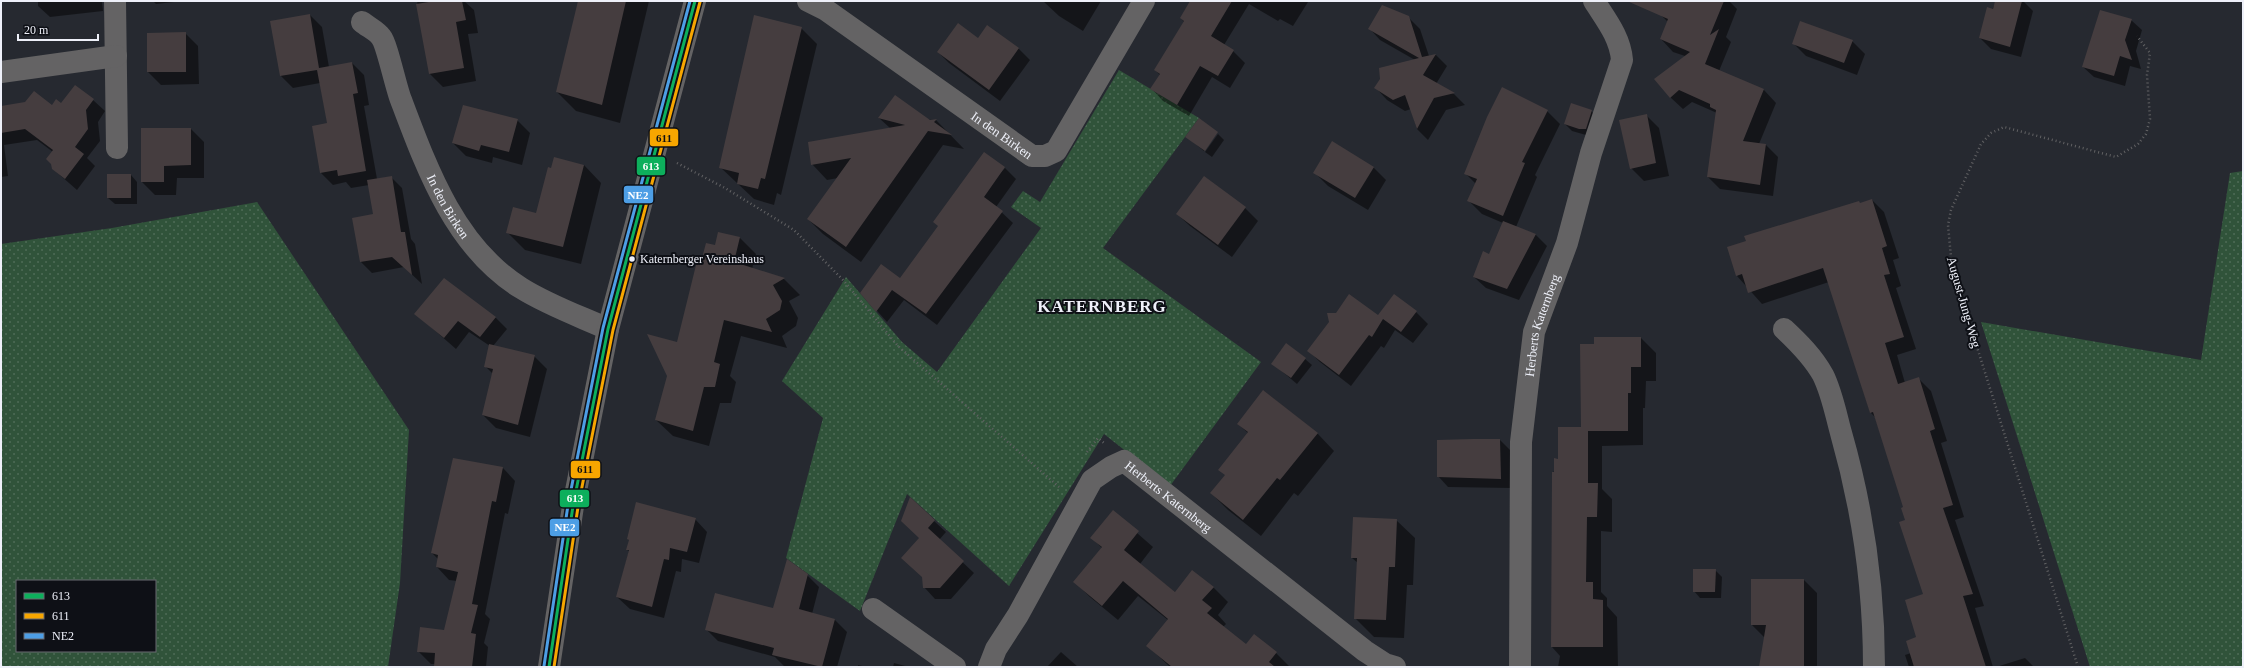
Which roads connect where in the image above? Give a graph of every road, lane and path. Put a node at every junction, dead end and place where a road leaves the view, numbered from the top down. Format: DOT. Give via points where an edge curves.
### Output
graph roads {
  1 [pos="115,1"];
  2 [pos="695,1"];
  3 [pos="808,1"];
  4 [pos="1144,1"];
  5 [pos="1594,1"];
  6 [pos="362,22"];
  7 [pos="2137,36"];
  8 [pos="116,56"];
  9 [pos="1,72"];
  10 [pos="117,148"];
  11 [pos="656,152"];
  12 [pos="608,329"];
  13 [pos="1784,329"];
  14 [pos="1083,457"];
  15 [pos="1124,461"];
  16 [pos="1063,481"];
  17 [pos="873,609"];
  18 [pos="549,667"];
  19 [pos="955,667"];
  20 [pos="989,667"];
  21 [pos="1396,667"];
  22 [pos="1520,667"];
  23 [pos="1874,667"];
  24 [pos="2078,667"];
  1 -- 8 [label="street"];
  2 -- 11 [label="street"];
  3 -- 4 [label="street, In den Birken" via="826,10 1032,156 1045,156 1056,151"];
  5 -- 22 [label="street, Herberts Katernberg" via="1621,46 1622,60 1591,153 1567,243 1534,332 1521,442"];
  6 -- 12 [label="street, In den Birken" via="382,37 397,92 424,162 442,198 465,234 492,264 520,288 556,307"];
  7 -- 24 [label="path, August-Jung-Weg" via="2150,53 2147,75 2150,119 2146,134 2138,144 2116,158 2004,128 1997,130 1981,144 1951,210 1948,225 1952,268"];
  8 -- 9 [label="street"];
  8 -- 10 [label="street"];
  11 -- 12 [label="street"];
  11 -- 16 [label="path" via="725,188 794,230 844,281 898,346 1058,488"];
  12 -- 18 [label="street" via="573,506"];
  13 -- 23 [label="street" via="1804,349 1824,377 1847,453 1869,560"];
  14 -- 15 [label="path" via="1098,438"];
  15 -- 20 [label="street, Herberts Katernberg" via="1092,480 1018,615 996,649"];
  15 -- 21 [label="street, Herberts Katernberg" via="1365,651 1385,664"];
  17 -- 19 [label="street"];
}
